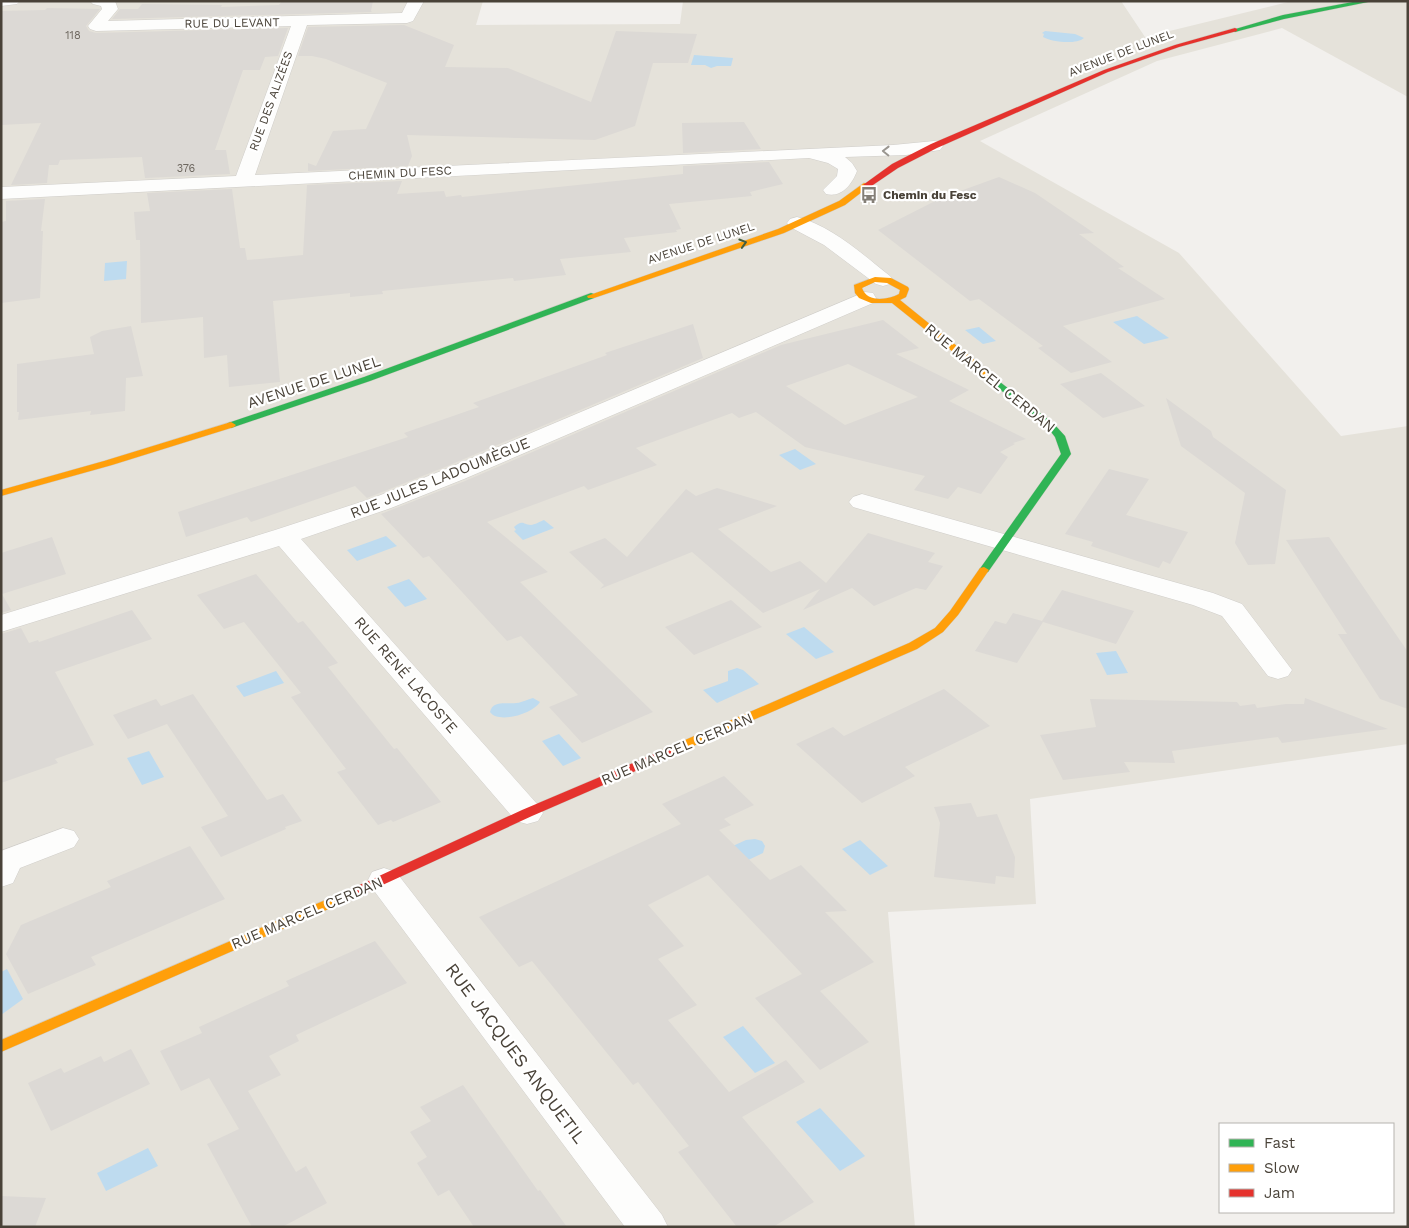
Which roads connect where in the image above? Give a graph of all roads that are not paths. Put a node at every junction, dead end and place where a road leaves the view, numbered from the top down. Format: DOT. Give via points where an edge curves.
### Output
graph roads {
  1 [pos="12,1"];
  2 [pos="98,1"];
  3 [pos="416,1"];
  4 [pos="1370,1"];
  5 [pos="1,2"];
  6 [pos="250,8"];
  7 [pos="300,22"];
  8 [pos="243,23"];
  9 [pos="934,146"];
  10 [pos="799,154"];
  11 [pos="895,166"];
  12 [pos="243,181"];
  13 [pos="829,192"];
  14 [pos="1,193"];
  15 [pos="782,224"];
  16 [pos="737,234"];
  17 [pos="630,281"];
  18 [pos="871,287"];
  19 [pos="894,300"];
  20 [pos="1,493"];
  21 [pos="862,502"];
  22 [pos="284,536"];
  23 [pos="1005,542"];
  24 [pos="1,624"];
  25 [pos="1278,670"];
  26 [pos="527,814"];
  27 [pos="63,839"];
  28 [pos="3,866"];
  29 [pos="384,880"];
  30 [pos="1,1046"];
  31 [pos="648,1227"];
  1 -- 5 [label="street"];
  2 -- 8 [label="street, RUE DU LEVANT" via="108,3 110,9 96,26"];
  3 -- 7 [label="street, RUE DU LEVANT" via="407,18"];
  4 -- 9 [label="main road, AVENUE DE LUNEL" via="1283,18 1177,46 1106,71"];
  6 -- 8 [label="street"];
  7 -- 8 [label="street, RUE DU LEVANT"];
  7 -- 12 [label="street, RUE DES ALIZÉES"];
  9 -- 10 [label="street, CHEMIN DU FESC, one-way" via="889,152"];
  9 -- 11 [label="main road, AVENUE DE LUNEL"];
  10 -- 12 [label="street, CHEMIN DU FESC"];
  10 -- 13 [label="street, CHEMIN DU FESC" via="831,158 846,165 845,178"];
  11 -- 13 [label="main road, AVENUE DE LUNEL"];
  11 -- 15 [label="main road, AVENUE DE LUNEL" via="842,203"];
  12 -- 14 [label="street, CHEMIN DU FESC"];
  17 -- 15 [label="main road, AVENUE DE LUNEL, one-way"];
  15 -- 18 [label="street"];
  16 -- 17 [label="main road, AVENUE DE LUNEL"];
  17 -- 20 [label="main road, AVENUE DE LUNEL" via="320,397"];
  18 -- 19 [label="main road" via="876,302"];
  18 -- 19 [label="main road" via="895,282 905,289 905,294"];
  18 -- 22 [label="street, RUE JULES LADOUMÈGUE" via="455,474"];
  19 -- 23 [label="main road, RUE MARCEL CERDAN" via="1051,426 1065,445 1066,454 1061,463"];
  21 -- 23 [label="street"];
  22 -- 24 [label="street, RUE JULES LADOUMÈGUE"];
  22 -- 26 [label="street, RUE RENÉ LACOSTE"];
  23 -- 25 [label="street" via="1232,610"];
  23 -- 26 [label="main road, RUE MARCEL CERDAN" via="954,614 939,630 913,646"];
  26 -- 29 [label="main road, RUE MARCEL CERDAN"];
  27 -- 28 [label="street"];
  29 -- 30 [label="main road, RUE MARCEL CERDAN"];
  29 -- 31 [label="street, RUE JACQUES ANQUETIL"];
}
